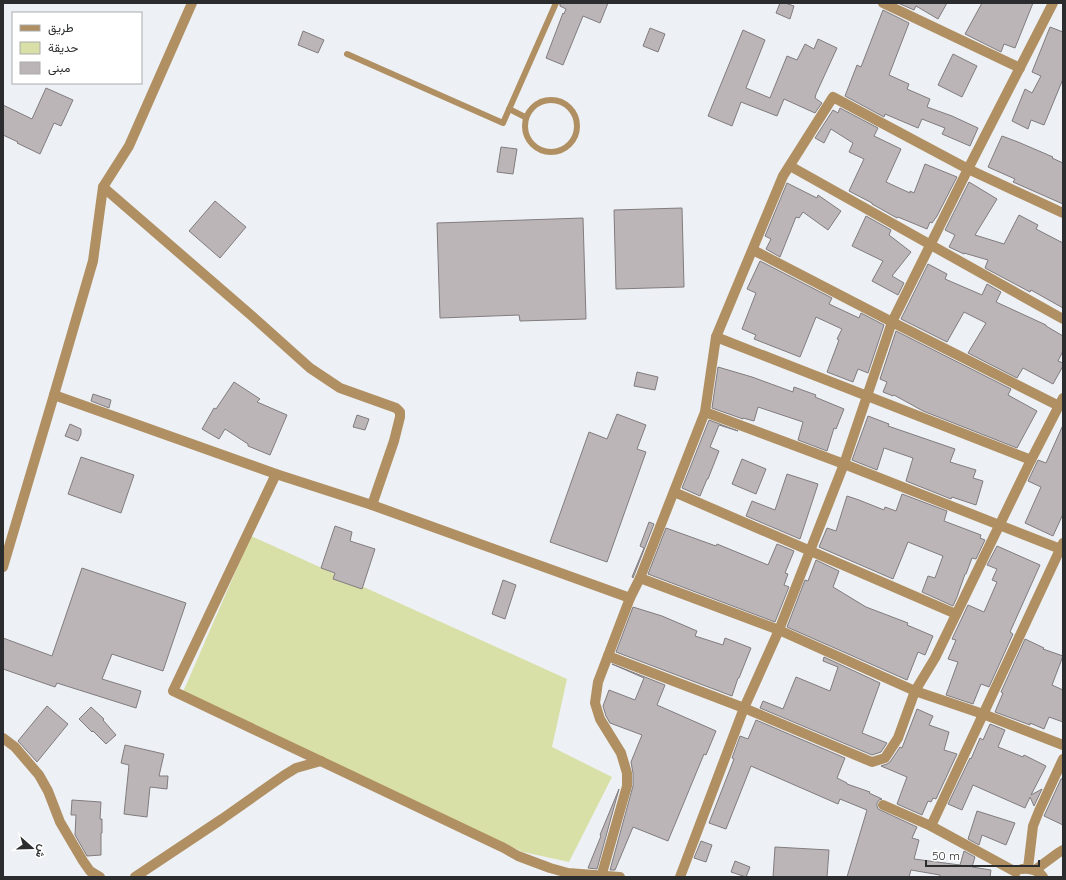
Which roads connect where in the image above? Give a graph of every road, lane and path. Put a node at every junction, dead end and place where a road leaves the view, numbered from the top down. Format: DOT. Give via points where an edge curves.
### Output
graph roads {
  1 [pos="192,3"];
  2 [pos="556,3"];
  3 [pos="884,3"];
  4 [pos="1053,3"];
  5 [pos="347,54"];
  6 [pos="1020,68"];
  7 [pos="509,109"];
  8 [pos="526,118"];
  9 [pos="790,166"];
  10 [pos="968,169"];
  11 [pos="104,187"];
  12 [pos="1063,213"];
  13 [pos="930,245"];
  14 [pos="753,250"];
  15 [pos="1063,319"];
  16 [pos="892,322"];
  17 [pos="716,337"];
  18 [pos="54,395"];
  19 [pos="867,396"];
  20 [pos="1061,402"];
  21 [pos="705,412"];
  22 [pos="1031,460"];
  23 [pos="844,464"];
  24 [pos="276,474"];
  25 [pos="674,492"];
  26 [pos="372,506"];
  27 [pos="1000,525"];
  28 [pos="1062,547"];
  29 [pos="810,552"];
  30 [pos="3,567"];
  31 [pos="640,578"];
  32 [pos="630,598"];
  33 [pos="956,614"];
  34 [pos="779,630"];
  35 [pos="608,656"];
  36 [pos="915,691"];
  37 [pos="744,708"];
  38 [pos="984,714"];
  39 [pos="3,738"];
  40 [pos="1063,745"];
  41 [pos="1063,759"];
  42 [pos="321,761"];
  43 [pos="883,805"];
  44 [pos="931,826"];
  45 [pos="1063,850"];
  46 [pos="1031,869"];
  47 [pos="1013,874"];
  48 [pos="601,876"];
  49 [pos="100,877"];
  50 [pos="135,877"];
  51 [pos="620,877"];
  52 [pos="680,877"];
  53 [pos="1043,877"];
  1 -- 11 [label="street" via="129,146"];
  2 -- 7 [label="lane"];
  3 -- 6 [label="street"];
  4 -- 6 [label="street"];
  5 -- 7 [label="lane" via="503,123"];
  6 -- 10 [label="street"];
  7 -- 8 [label="lane"];
  8 -- 8 [label="lane" via="525,134 535,148 550,154 566,148 577,135 577,119 567,105 552,99 536,104"];
  9 -- 10 [label="street" via="833,97"];
  9 -- 13 [label="street"];
  9 -- 14 [label="street" via="783,176"];
  10 -- 12 [label="street"];
  10 -- 13 [label="street"];
  11 -- 18 [label="street" via="93,261"];
  11 -- 26 [label="street" via="310,368 340,388 396,408 400,412 394,441"];
  13 -- 15 [label="street"];
  13 -- 16 [label="street"];
  14 -- 16 [label="street"];
  14 -- 17 [label="street"];
  16 -- 19 [label="street"];
  16 -- 20 [label="street"];
  17 -- 19 [label="street"];
  17 -- 21 [label="street"];
  18 -- 24 [label="street"];
  18 -- 30 [label="street"];
  19 -- 22 [label="street"];
  19 -- 23 [label="street"];
  20 -- 22 [label="street"];
  21 -- 23 [label="street"];
  21 -- 25 [label="street"];
  22 -- 27 [label="street"];
  23 -- 27 [label="street"];
  23 -- 29 [label="street"];
  24 -- 26 [label="street"];
  24 -- 42 [label="street" via="173,691"];
  25 -- 29 [label="street"];
  25 -- 31 [label="street"];
  26 -- 32 [label="street"];
  27 -- 28 [label="street"];
  27 -- 33 [label="street"];
  28 -- 38 [label="street"];
  29 -- 33 [label="street"];
  29 -- 34 [label="street"];
  31 -- 32 [label="street"];
  31 -- 34 [label="street"];
  32 -- 35 [label="street"];
  33 -- 36 [label="street" via="935,658"];
  34 -- 36 [label="street"];
  34 -- 37 [label="street"];
  35 -- 37 [label="street"];
  35 -- 48 [label="street" via="598,682 594,703 600,719 621,753 627,773 627,786"];
  36 -- 37 [label="street" via="898,738 885,758 872,762"];
  36 -- 38 [label="street"];
  37 -- 52 [label="street"];
  38 -- 40 [label="street"];
  38 -- 44 [label="street"];
  39 -- 49 [label="street" via="39,775 60,822 82,861 90,871"];
  41 -- 46 [label="street" via="1033,826"];
  42 -- 48 [label="street" via="524,859 568,873"];
  42 -- 50 [label="street" via="296,768 283,776"];
  43 -- 44 [label="street"];
  44 -- 47 [label="street"];
  45 -- 46 [label="street"];
  46 -- 47 [label="street" via="1022,869"];
  46 -- 53 [label="street"];
  48 -- 51 [label="street"];
}
